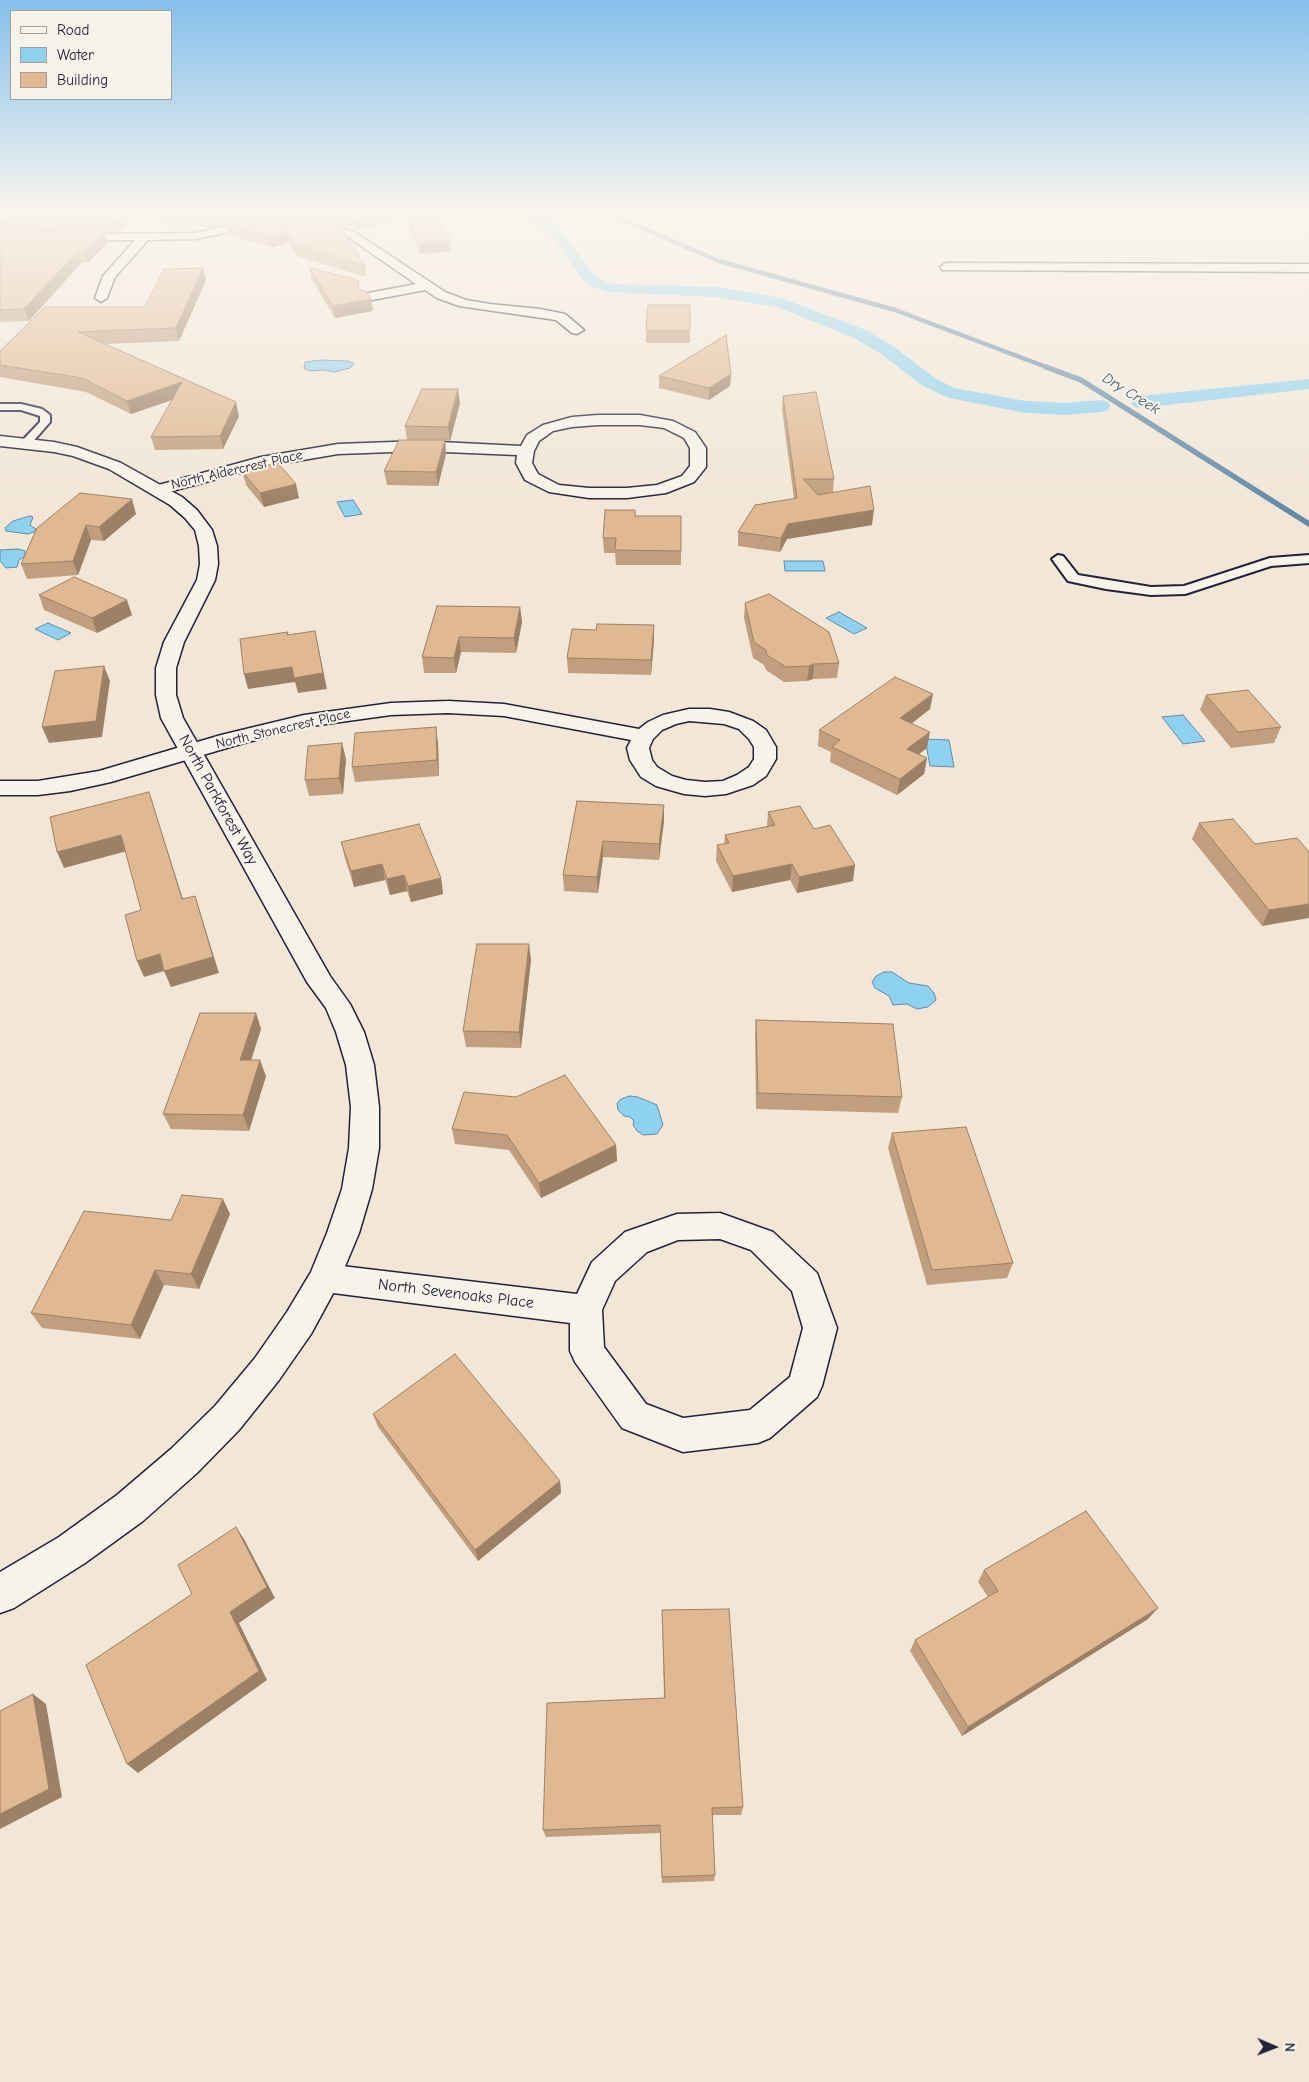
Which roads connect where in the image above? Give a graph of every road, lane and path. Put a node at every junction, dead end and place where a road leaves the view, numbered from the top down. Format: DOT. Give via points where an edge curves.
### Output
graph roads {
  1 [pos="520,311"];
  2 [pos="577,330"];
  3 [pos="0,407"];
  4 [pos="0,441"];
  5 [pos="26,443"];
  6 [pos="526,451"];
  7 [pos="157,490"];
  8 [pos="1058,558"];
  9 [pos="1309,559"];
  10 [pos="644,736"];
  11 [pos="191,752"];
  12 [pos="0,788"];
  13 [pos="324,1278"];
  14 [pos="586,1310"];
  15 [pos="0,1594"];
  1 -- 2 [label="street" via="560,317"];
  3 -- 5 [label="lane" via="21,407 45,415 45,422"];
  4 -- 5 [label="street, North Parkforest Way"];
  5 -- 7 [label="street, North Parkforest Way" via="95,458"];
  6 -- 6 [label="street" via="532,438 548,428 572,422 640,420 668,424 690,435 698,448 698,467 688,479 660,490 589,493 556,489 531,477 524,463"];
  6 -- 7 [label="street, North Aldercrest Place" via="420,446 338,449 261,462"];
  7 -- 11 [label="street, North Parkforest Way" via="191,514 203,530 208,546 206,580 174,642 166,668 166,695 172,718"];
  8 -- 9 [label="lane" via="1073,578 1151,591 1185,590 1270,562"];
  10 -- 10 [label="street" via="670,719 689,715 729,718 746,725 758,735 765,746 765,759 758,770 736,784 705,789 684,787 649,772 640,760 638,748"];
  10 -- 11 [label="street, North Stonecrest Place" via="504,710 420,707 313,720"];
  11 -- 12 [label="street, North Stonecrest Place" via="102,778 38,788"];
  11 -- 13 [label="street, North Parkforest Way" via="320,982 337,1004 360,1065 366,1107 364,1148 357,1189"];
  13 -- 14 [label="street, North Sevenoaks Place"];
  13 -- 15 [label="street, North Parkforest Way" via="299,1323 267,1369 227,1418 184,1461 130,1508 72,1550"];
  14 -- 14 [label="street" via="603,1272 636,1242 677,1227 720,1226 762,1241 806,1283 820,1328 805,1386 758,1426 683,1435 634,1416 587,1351"];
}
